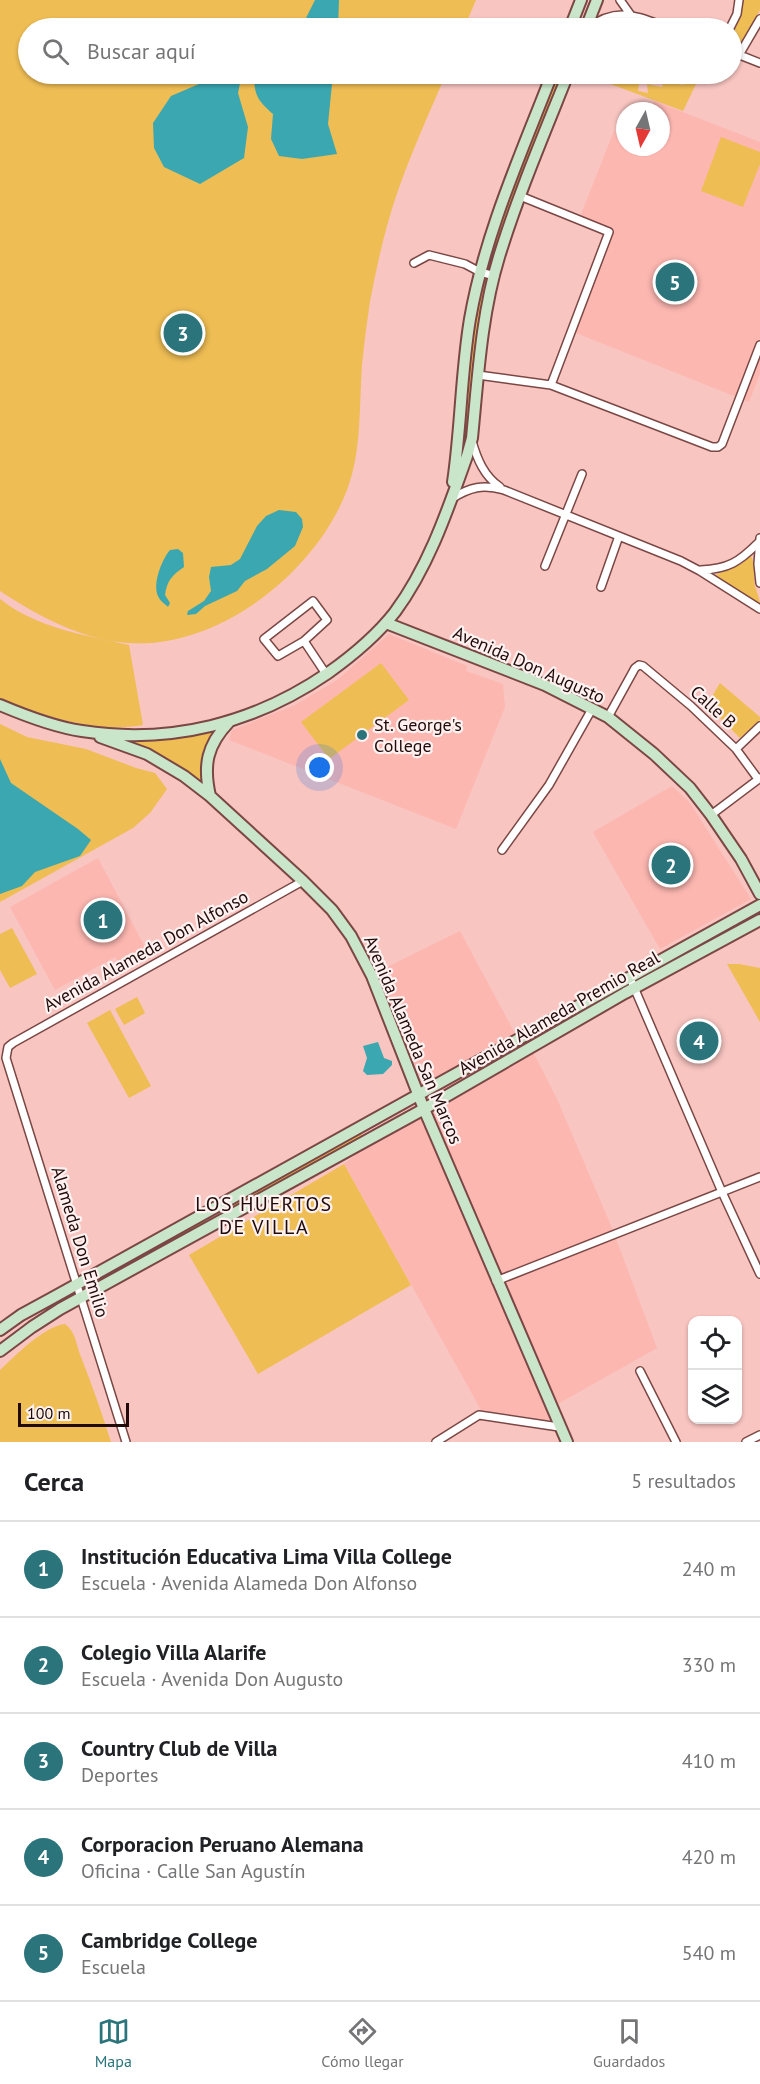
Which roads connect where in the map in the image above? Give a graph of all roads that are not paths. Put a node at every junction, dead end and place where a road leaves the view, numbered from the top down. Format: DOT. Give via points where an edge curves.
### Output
graph roads {
  1 [pos="581,0"];
  2 [pos="597,0"];
  3 [pos="620,0"];
  4 [pos="739,0"];
  5 [pos="630,14"];
  6 [pos="576,18"];
  7 [pos="591,18"];
  8 [pos="608,18"];
  9 [pos="641,18"];
  10 [pos="735,18"];
  11 [pos="760,19"];
  12 [pos="742,44"];
  13 [pos="742,57"];
  14 [pos="760,63"];
  15 [pos="548,84"];
  16 [pos="564,84"];
  17 [pos="520,196"];
  18 [pos="414,263"];
  19 [pos="480,272"];
  20 [pos="495,276"];
  21 [pos="760,345"];
  22 [pos="478,375"];
  23 [pos="550,385"];
  24 [pos="472,438"];
  25 [pos="582,474"];
  26 [pos="504,490"];
  27 [pos="450,500"];
  28 [pos="566,515"];
  29 [pos="620,536"];
  30 [pos="759,540"];
  31 [pos="545,566"];
  32 [pos="700,570"];
  33 [pos="760,583"];
  34 [pos="601,587"];
  35 [pos="760,609"];
  36 [pos="386,623"];
  37 [pos="304,641"];
  38 [pos="326,674"];
  39 [pos="0,705"];
  40 [pos="592,709"];
  41 [pos="608,717"];
  42 [pos="230,721"];
  43 [pos="760,726"];
  44 [pos="81,731"];
  45 [pos="736,749"];
  46 [pos="759,779"];
  47 [pos="210,796"];
  48 [pos="711,815"];
  49 [pos="502,850"];
  50 [pos="303,881"];
  51 [pos="760,894"];
  52 [pos="760,905"];
  53 [pos="760,920"];
  54 [pos="688,952"];
  55 [pos="632,983"];
  56 [pos="524,1037"];
  57 [pos="531,1048"];
  58 [pos="6,1051"];
  59 [pos="490,1056"];
  60 [pos="497,1067"];
  61 [pos="418,1095"];
  62 [pos="424,1109"];
  63 [pos="760,1177"];
  64 [pos="722,1192"];
  65 [pos="760,1274"];
  66 [pos="496,1281"];
  67 [pos="78,1284"];
  68 [pos="82,1297"];
  69 [pos="0,1330"];
  70 [pos="2,1346"];
  71 [pos="640,1371"];
  72 [pos="559,1427"];
  73 [pos="760,1434"];
  74 [pos="126,1442"];
  75 [pos="436,1442"];
  76 [pos="567,1442"];
  77 [pos="676,1442"];
  78 [pos="746,1442"];
  1 -- 6 [label="street"];
  2 -- 7 [label="street"];
  3 -- 5 [label="street"];
  4 -- 10 [label="street"];
  5 -- 8 [label="street"];
  5 -- 9 [label="street"];
  11 -- 12 [label="street"];
  13 -- 14 [label="street"];
  15 -- 19 [label="street" via="500,206"];
  16 -- 17 [label="street"];
  17 -- 20 [label="street"];
  17 -- 23 [label="street" via="609,232"];
  18 -- 19 [label="street" via="429,255"];
  19 -- 20 [label="street"];
  19 -- 27 [label="street" via="468,330"];
  20 -- 22 [label="street"];
  21 -- 23 [label="street" via="718,447"];
  22 -- 23 [label="street"];
  22 -- 24 [label="street"];
  24 -- 26 [label="street" via="483,469"];
  24 -- 27 [label="street"];
  25 -- 28 [label="street"];
  26 -- 27 [label="street" via="477,487"];
  26 -- 28 [label="street"];
  27 -- 36 [label="street" via="426,560"];
  28 -- 29 [label="street"];
  28 -- 31 [label="street"];
  29 -- 32 [label="street"];
  29 -- 34 [label="street"];
  30 -- 32 [label="street" via="746,556 731,565"];
  30 -- 33 [label="street"];
  32 -- 35 [label="street"];
  36 -- 38 [label="street"];
  36 -- 40 [label="street, Avenida Don Augusto" via="545,685"];
  37 -- 37 [label="street" via="278,656 264,639 313,602 327,620"];
  37 -- 38 [label="street"];
  38 -- 42 [label="street" via="267,709"];
  39 -- 44 [label="street"];
  40 -- 41 [label="street, Avenida Don Augusto"];
  40 -- 49 [label="street" via="549,785"];
  41 -- 45 [label="street, Calle B" via="639,665 691,706"];
  41 -- 48 [label="street, Avenida Don Augusto" via="690,788"];
  42 -- 44 [label="street" via="176,732"];
  42 -- 47 [label="street" via="216,738 208,758"];
  43 -- 45 [label="street"];
  44 -- 47 [label="street, Avenida Alameda San Marcos" via="147,754"];
  45 -- 46 [label="street, Calle B"];
  46 -- 48 [label="street"];
  47 -- 50 [label="street, Avenida Alameda San Marcos"];
  48 -- 51 [label="street, Avenida Don Augusto"];
  50 -- 58 [label="street, Avenida Alameda Don Alfonso" via="12,1043"];
  50 -- 61 [label="street, Avenida Alameda San Marcos" via="332,910 362,954"];
  52 -- 54 [label="street, Avenida Alameda Premio Real"];
  53 -- 54 [label="street, Avenida Alameda Premio Real"];
  54 -- 55 [label="street, Avenida Alameda Premio Real"];
  55 -- 56 [label="street, Avenida Alameda Premio Real"];
  55 -- 57 [label="street, Avenida Alameda Premio Real"];
  55 -- 64 [label="street"];
  56 -- 57 [label="street"];
  56 -- 59 [label="street, Avenida Alameda Premio Real"];
  57 -- 60 [label="street, Avenida Alameda Premio Real"];
  58 -- 67 [label="street, Alameda Don Emilio"];
  59 -- 60 [label="street"];
  59 -- 61 [label="street, Avenida Alameda Premio Real"];
  60 -- 62 [label="street, Avenida Alameda Premio Real"];
  61 -- 62 [label="street, Avenida Alameda San Marcos"];
  61 -- 67 [label="street, Avenida Alameda Premio Real"];
  62 -- 66 [label="street, Avenida Alameda San Marcos"];
  62 -- 68 [label="street, Avenida Alameda Premio Real"];
  63 -- 64 [label="street"];
  64 -- 65 [label="street"];
  64 -- 66 [label="street"];
  66 -- 72 [label="street, Avenida Alameda San Marcos"];
  67 -- 68 [label="street, Alameda Don Emilio"];
  67 -- 69 [label="street, Avenida Alameda Premio Real"];
  68 -- 70 [label="street, Avenida Alameda Premio Real"];
  68 -- 74 [label="street, Alameda Don Emilio"];
  71 -- 77 [label="street"];
  72 -- 75 [label="street" via="482,1415"];
  72 -- 76 [label="street, Avenida Alameda San Marcos"];
  73 -- 78 [label="street"];
}
